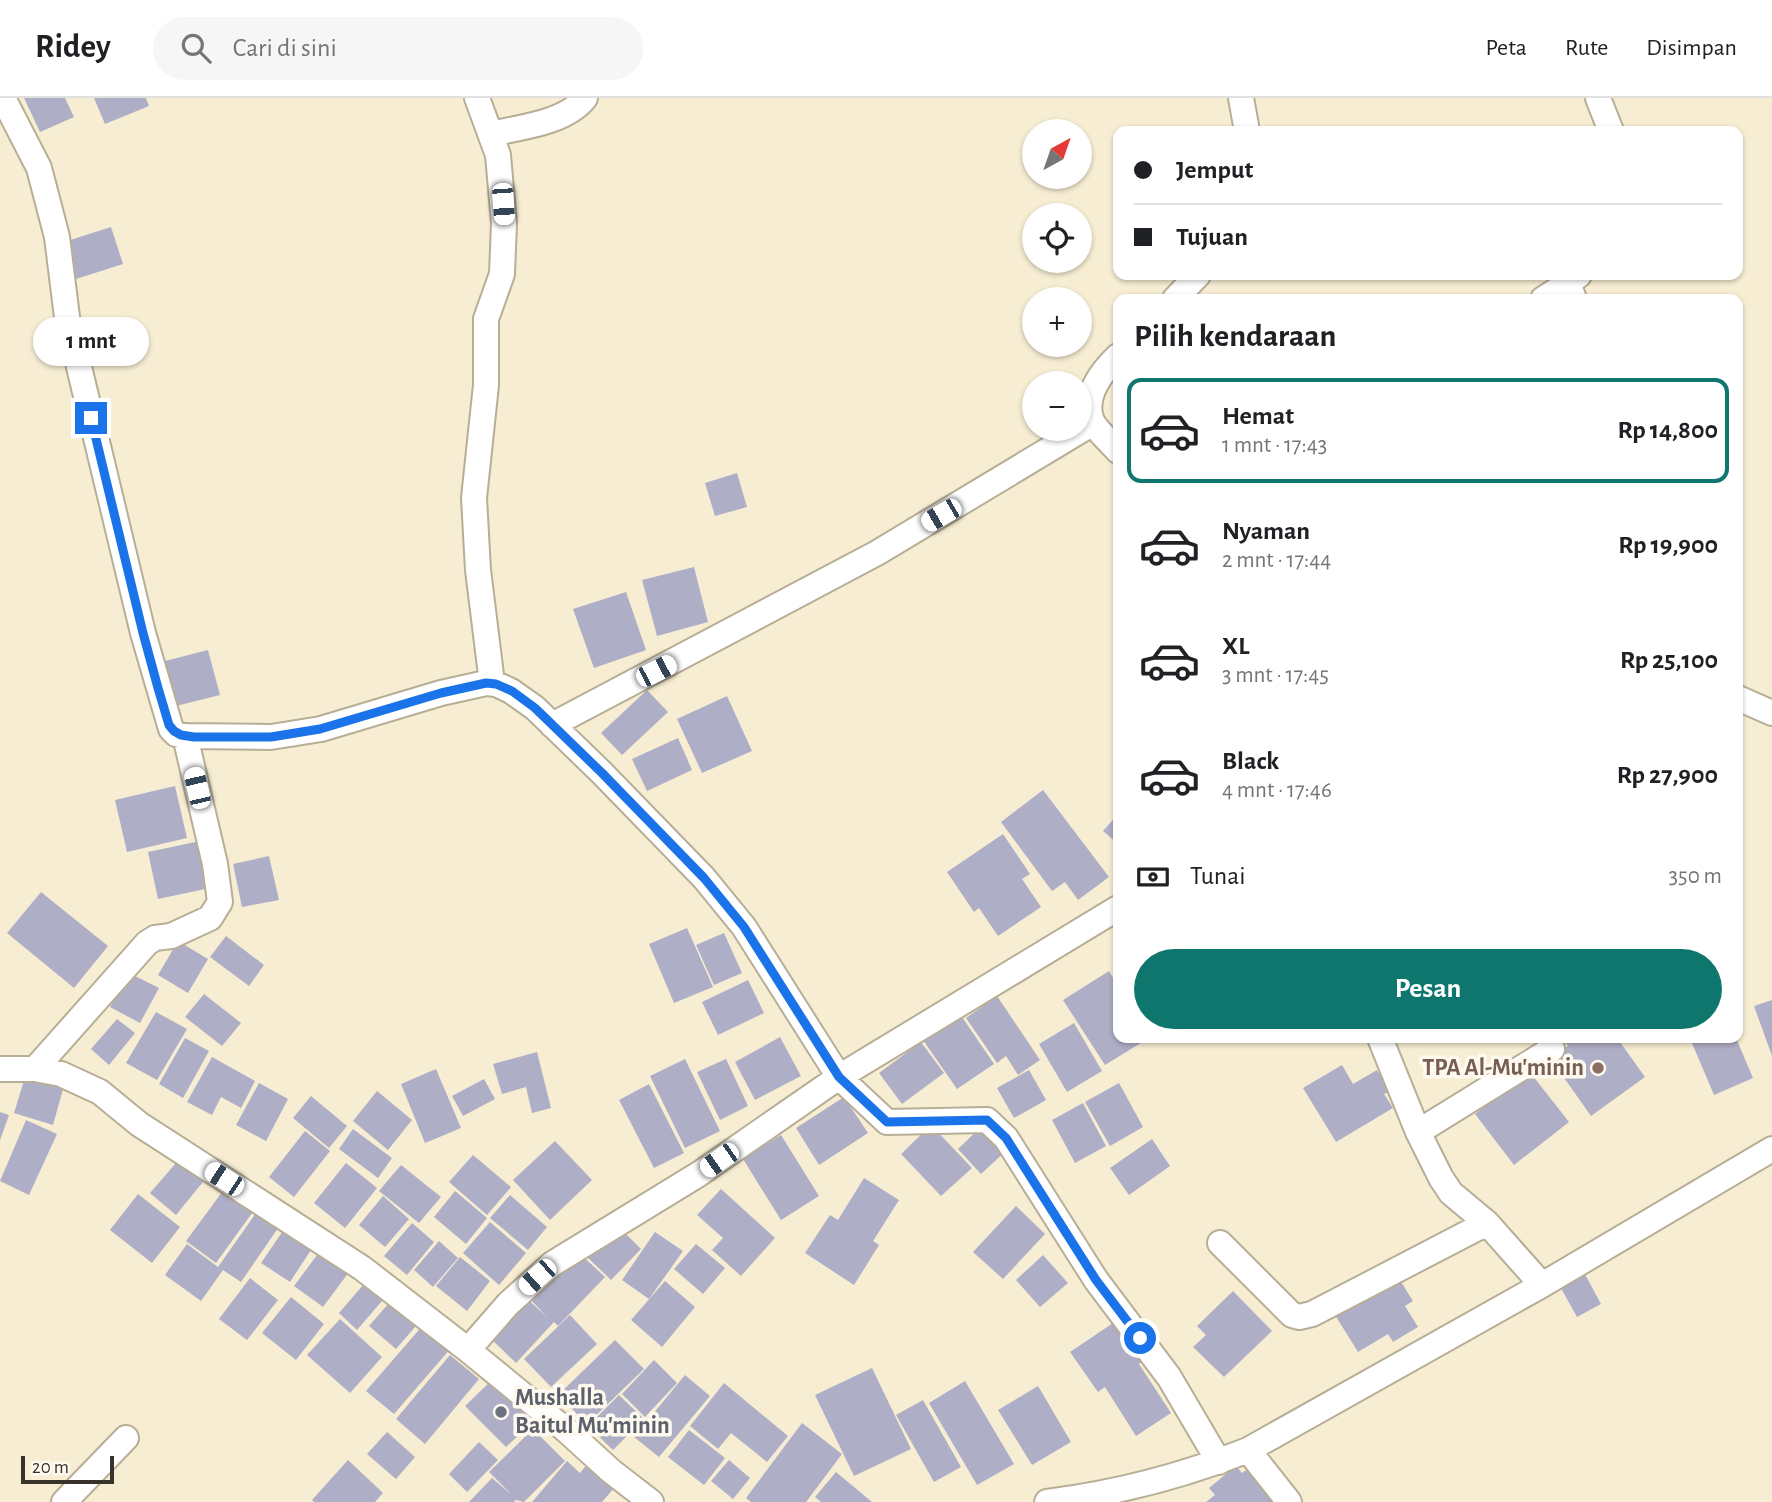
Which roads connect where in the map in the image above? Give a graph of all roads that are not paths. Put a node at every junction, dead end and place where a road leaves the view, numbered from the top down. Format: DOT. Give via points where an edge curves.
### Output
graph roads {
  1 [pos="3,98"];
  2 [pos="477,98"];
  3 [pos="585,98"];
  4 [pos="1241,98"];
  5 [pos="1598,98"];
  6 [pos="1246,126"];
  7 [pos="1609,126"];
  8 [pos="491,134"];
  9 [pos="1193,280"];
  10 [pos="1574,286"];
  11 [pos="1180,294"];
  12 [pos="1555,294"];
  13 [pos="1113,363"];
  14 [pos="1093,423"];
  15 [pos="1113,445"];
  16 [pos="492,683"];
  17 [pos="1743,700"];
  18 [pos="1772,713"];
  19 [pos="552,725"];
  20 [pos="185,736"];
  21 [pos="1113,911"];
  22 [pos="1382,1043"];
  23 [pos="1552,1049"];
  24 [pos="0,1069"];
  25 [pos="35,1069"];
  26 [pos="839,1077"];
  27 [pos="1418,1132"];
  28 [pos="1772,1149"];
  29 [pos="1488,1223"];
  30 [pos="1220,1243"];
  31 [pos="1542,1285"];
  32 [pos="468,1350"];
  33 [pos="126,1438"];
  34 [pos="1248,1450"];
  35 [pos="1219,1462"];
  36 [pos="64,1502"];
  37 [pos="651,1502"];
  38 [pos="1047,1502"];
  39 [pos="1289,1502"];
  1 -- 20 [label="street" via="39,168 57,237 67,317 143,633 169,725"];
  2 -- 8 [label="street"];
  3 -- 8 [label="street" via="552,119"];
  4 -- 6 [label="street"];
  5 -- 7 [label="street"];
  8 -- 16 [label="street" via="502,184 502,274 486,319 486,385 474,498"];
  9 -- 11 [label="street"];
  10 -- 12 [label="street"];
  13 -- 14 [label="street" via="1092,391 1089,411"];
  14 -- 15 [label="street"];
  14 -- 19 [label="street" via="877,553"];
  16 -- 19 [label="street" via="521,697"];
  16 -- 20 [label="street" via="441,693 320,729 271,737"];
  17 -- 18 [label="street"];
  19 -- 26 [label="street" via="704,878 744,927"];
  20 -- 25 [label="street" via="220,902 210,918 147,943"];
  21 -- 26 [label="street"];
  22 -- 27 [label="street"];
  23 -- 27 [label="street"];
  24 -- 25 [label="street"];
  25 -- 32 [label="street" via="61,1074 100,1092 139,1124 362,1268"];
  26 -- 32 [label="street" via="699,1174 552,1264 508,1304"];
  26 -- 35 [label="street" via="887,1122 987,1120 1006,1138 1096,1280 1169,1377"];
  27 -- 29 [label="street" via="1451,1193"];
  28 -- 31 [label="street"];
  29 -- 30 [label="street" via="1299,1317 1279,1304"];
  29 -- 31 [label="street"];
  31 -- 34 [label="street"];
  32 -- 37 [label="street"];
  33 -- 36 [label="street"];
  34 -- 35 [label="street"];
  34 -- 39 [label="street"];
  35 -- 38 [label="street" via="1138,1487"];
}
